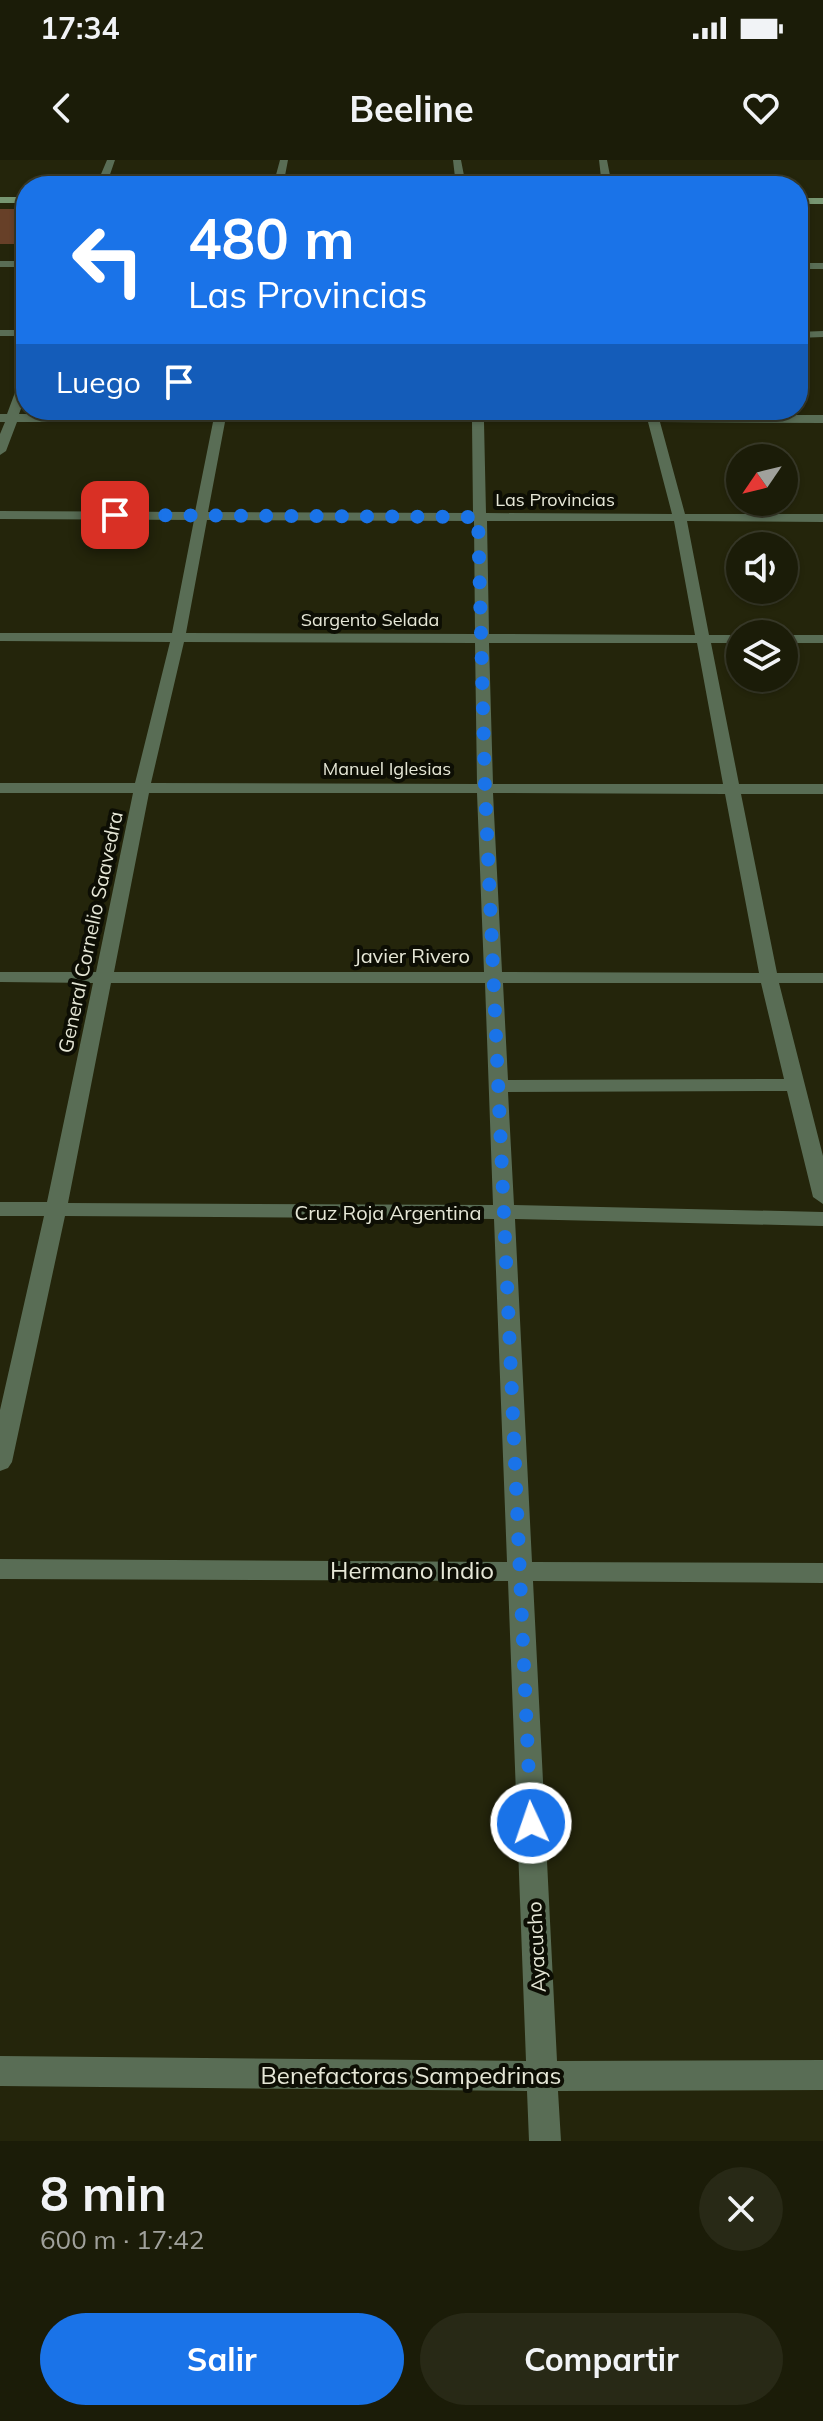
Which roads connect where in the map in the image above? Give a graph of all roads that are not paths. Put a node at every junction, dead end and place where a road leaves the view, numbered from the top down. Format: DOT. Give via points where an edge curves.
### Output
graph roads {
  1 [pos="16,398"];
  2 [pos="5,418"];
  3 [pos="219,420"];
  4 [pos="478,420"];
  5 [pos="654,420"];
  6 [pos="0,451"];
  7 [pos="0,515"];
  8 [pos="201,515"];
  9 [pos="679,516"];
  10 [pos="478,517"];
  11 [pos="823,518"];
  12 [pos="481,636"];
  13 [pos="0,637"];
  14 [pos="178,638"];
  15 [pos="701,639"];
  16 [pos="726,639"];
  17 [pos="798,639"];
  18 [pos="823,639"];
  19 [pos="0,788"];
  20 [pos="142,788"];
  21 [pos="485,788"];
  22 [pos="732,789"];
  23 [pos="823,789"];
  24 [pos="0,977"];
  25 [pos="103,977"];
  26 [pos="493,978"];
  27 [pos="769,978"];
  28 [pos="823,978"];
  29 [pos="796,1085"];
  30 [pos="498,1086"];
  31 [pos="823,1197"];
  32 [pos="0,1209"];
  33 [pos="56,1210"];
  34 [pos="503,1212"];
  35 [pos="823,1219"];
  36 [pos="0,1462"];
  37 [pos="0,1569"];
  38 [pos="519,1570"];
  39 [pos="823,1573"];
  40 [pos="0,2071"];
  41 [pos="823,2075"];
  42 [pos="542,2076"];
  43 [pos="545,2141"];
  1 -- 2 [label="street"];
  2 -- 6 [label="street"];
  3 -- 8 [label="street, General Cornelio Saavedra"];
  4 -- 10 [label="street, Ayacucho"];
  5 -- 9 [label="street"];
  7 -- 8 [label="street, Las Provincias"];
  8 -- 10 [label="street, Las Provincias"];
  8 -- 14 [label="street, General Cornelio Saavedra"];
  9 -- 10 [label="street, Las Provincias"];
  9 -- 11 [label="street, Las Provincias"];
  9 -- 15 [label="street"];
  10 -- 12 [label="street, Ayacucho"];
  12 -- 14 [label="street, Sargento Selada"];
  12 -- 15 [label="street, Sargento Selada"];
  12 -- 21 [label="street, Ayacucho"];
  13 -- 14 [label="street, Sargento Selada"];
  14 -- 20 [label="street, General Cornelio Saavedra"];
  15 -- 16 [label="street, Sargento Selada"];
  15 -- 22 [label="street"];
  17 -- 18 [label="street"];
  19 -- 20 [label="street, Manuel Iglesias"];
  20 -- 21 [label="street, Manuel Iglesias"];
  20 -- 25 [label="street, General Cornelio Saavedra"];
  21 -- 22 [label="street, Manuel Iglesias"];
  21 -- 26 [label="street, Ayacucho"];
  22 -- 23 [label="street, Manuel Iglesias"];
  22 -- 27 [label="street"];
  24 -- 25 [label="street, Javier Rivero"];
  25 -- 26 [label="street, Javier Rivero"];
  25 -- 33 [label="street, General Cornelio Saavedra"];
  26 -- 27 [label="street, Javier Rivero"];
  26 -- 30 [label="street, Ayacucho"];
  27 -- 28 [label="street, Javier Rivero"];
  27 -- 29 [label="street"];
  29 -- 30 [label="street"];
  29 -- 31 [label="street"];
  30 -- 34 [label="street, Ayacucho"];
  32 -- 33 [label="street, Cruz Roja Argentina"];
  33 -- 34 [label="street, Cruz Roja Argentina"];
  33 -- 36 [label="street, General Cornelio Saavedra"];
  34 -- 35 [label="street, Cruz Roja Argentina"];
  34 -- 38 [label="street, Ayacucho"];
  37 -- 38 [label="street, Hermano Indio"];
  38 -- 39 [label="street, Hermano Indio"];
  38 -- 42 [label="street, Ayacucho"];
  40 -- 42 [label="street, Benefactoras Sampedrinas"];
  41 -- 42 [label="street, Benefactoras Sampedrinas"];
  42 -- 43 [label="street, Ayacucho"];
}
